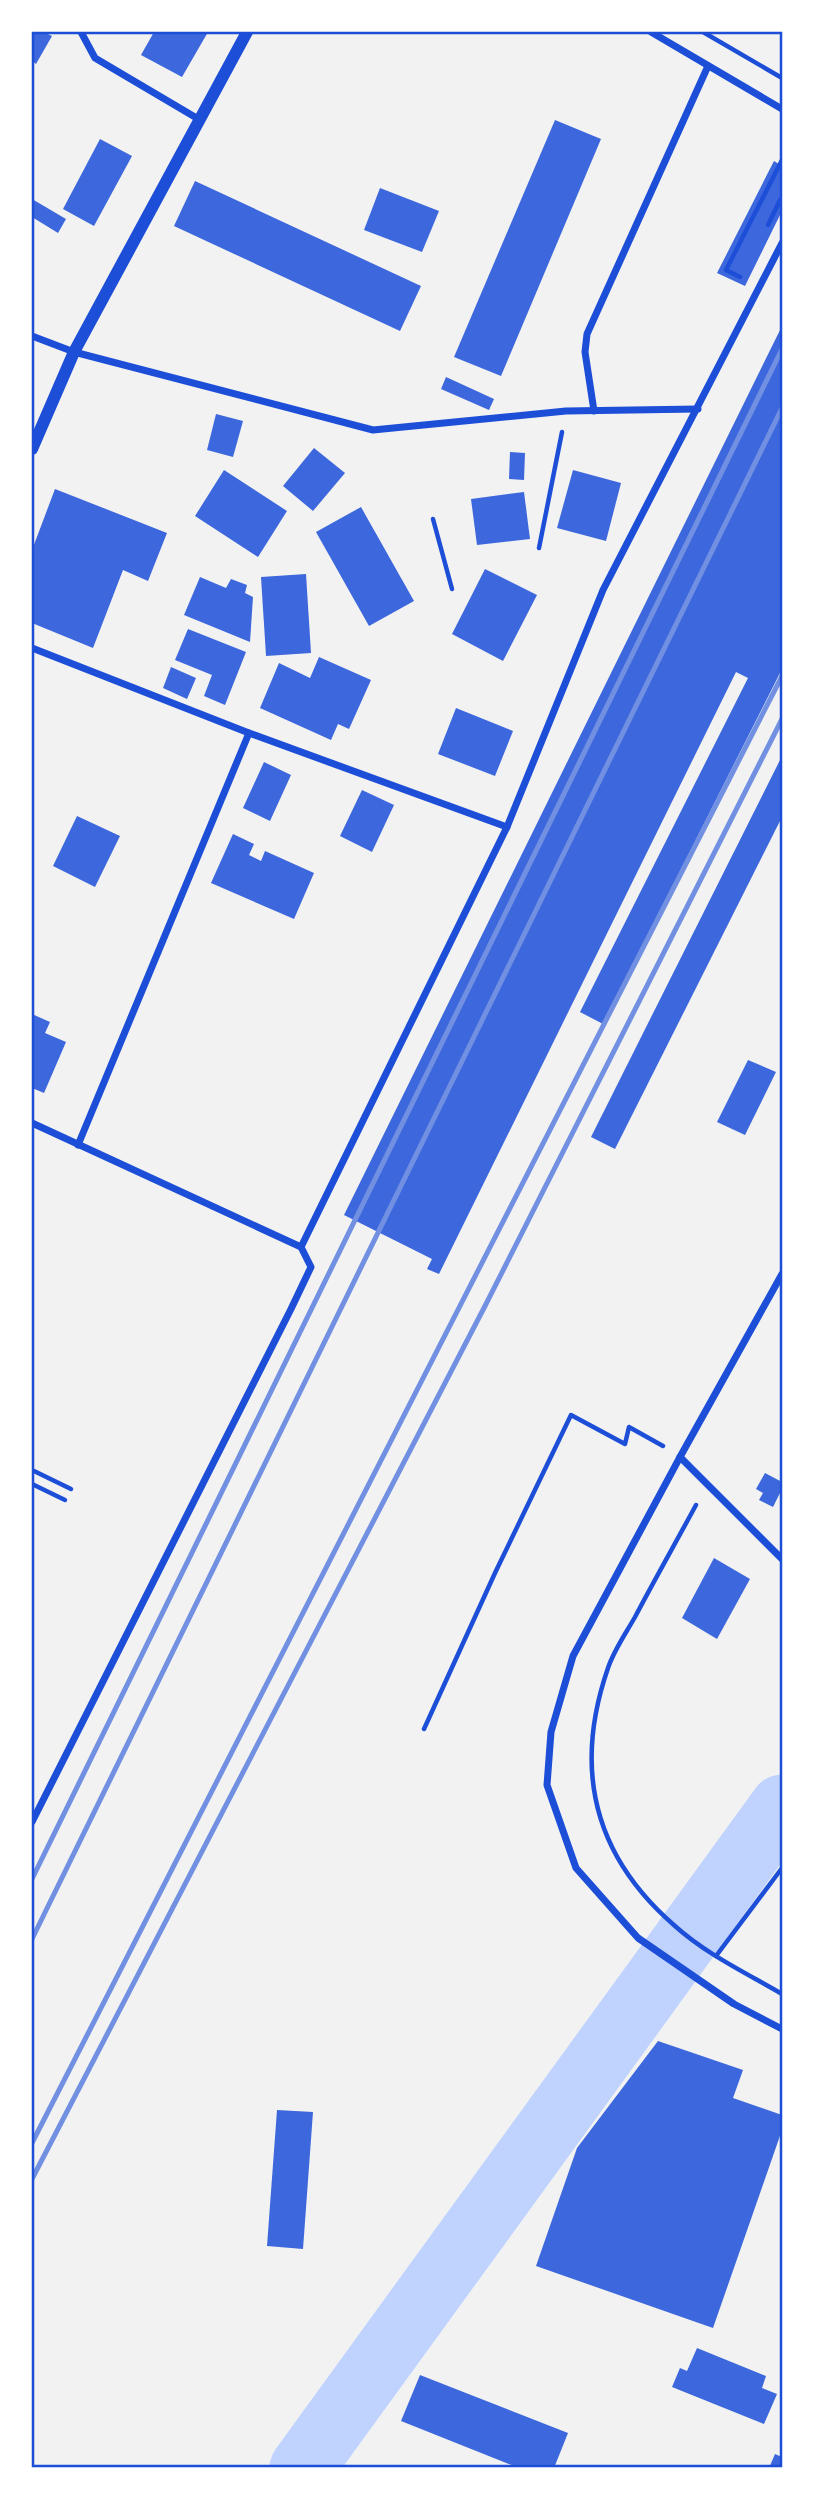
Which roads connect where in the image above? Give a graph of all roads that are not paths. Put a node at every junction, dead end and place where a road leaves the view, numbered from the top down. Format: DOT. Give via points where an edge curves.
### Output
graph roads {
  1 [pos="81,32"];
  2 [pos="247,32"];
  3 [pos="651,32"];
  4 [pos="708,66"];
  5 [pos="782,109"];
  6 [pos="201,120"];
  7 [pos="782,243"];
  8 [pos="32,336"];
  9 [pos="74,352"];
  10 [pos="698,409"];
  11 [pos="594,411"];
  12 [pos="32,449"];
  13 [pos="32,648"];
  14 [pos="250,733"];
  15 [pos="507,827"];
  16 [pos="32,1123"];
  17 [pos="78,1145"];
  18 [pos="301,1247"];
  19 [pos="782,1274"];
  20 [pos="680,1457"];
  21 [pos="782,1559"];
  22 [pos="32,1822"];
  23 [pos="782,2029"];
  1 -- 6 [label="street" via="95,58"];
  2 -- 6 [label="street"];
  3 -- 4 [label="street"];
  4 -- 5 [label="street"];
  4 -- 11 [label="street" via="587,334"];
  6 -- 9 [label="street"];
  7 -- 10 [label="street"];
  8 -- 9 [label="street"];
  9 -- 11 [label="street" via="373,430"];
  9 -- 12 [label="street"];
  10 -- 11 [label="street"];
  10 -- 15 [label="street" via="603,590"];
  13 -- 14 [label="street"];
  14 -- 15 [label="street"];
  14 -- 17 [label="street"];
  15 -- 18 [label="street"];
  16 -- 17 [label="street"];
  17 -- 18 [label="street"];
  18 -- 22 [label="street" via="311,1267"];
  19 -- 20 [label="street"];
  20 -- 21 [label="street"];
  20 -- 23 [label="street" via="573,1656 551,1732 547,1785 576,1868 638,1938 734,2004"];
}
